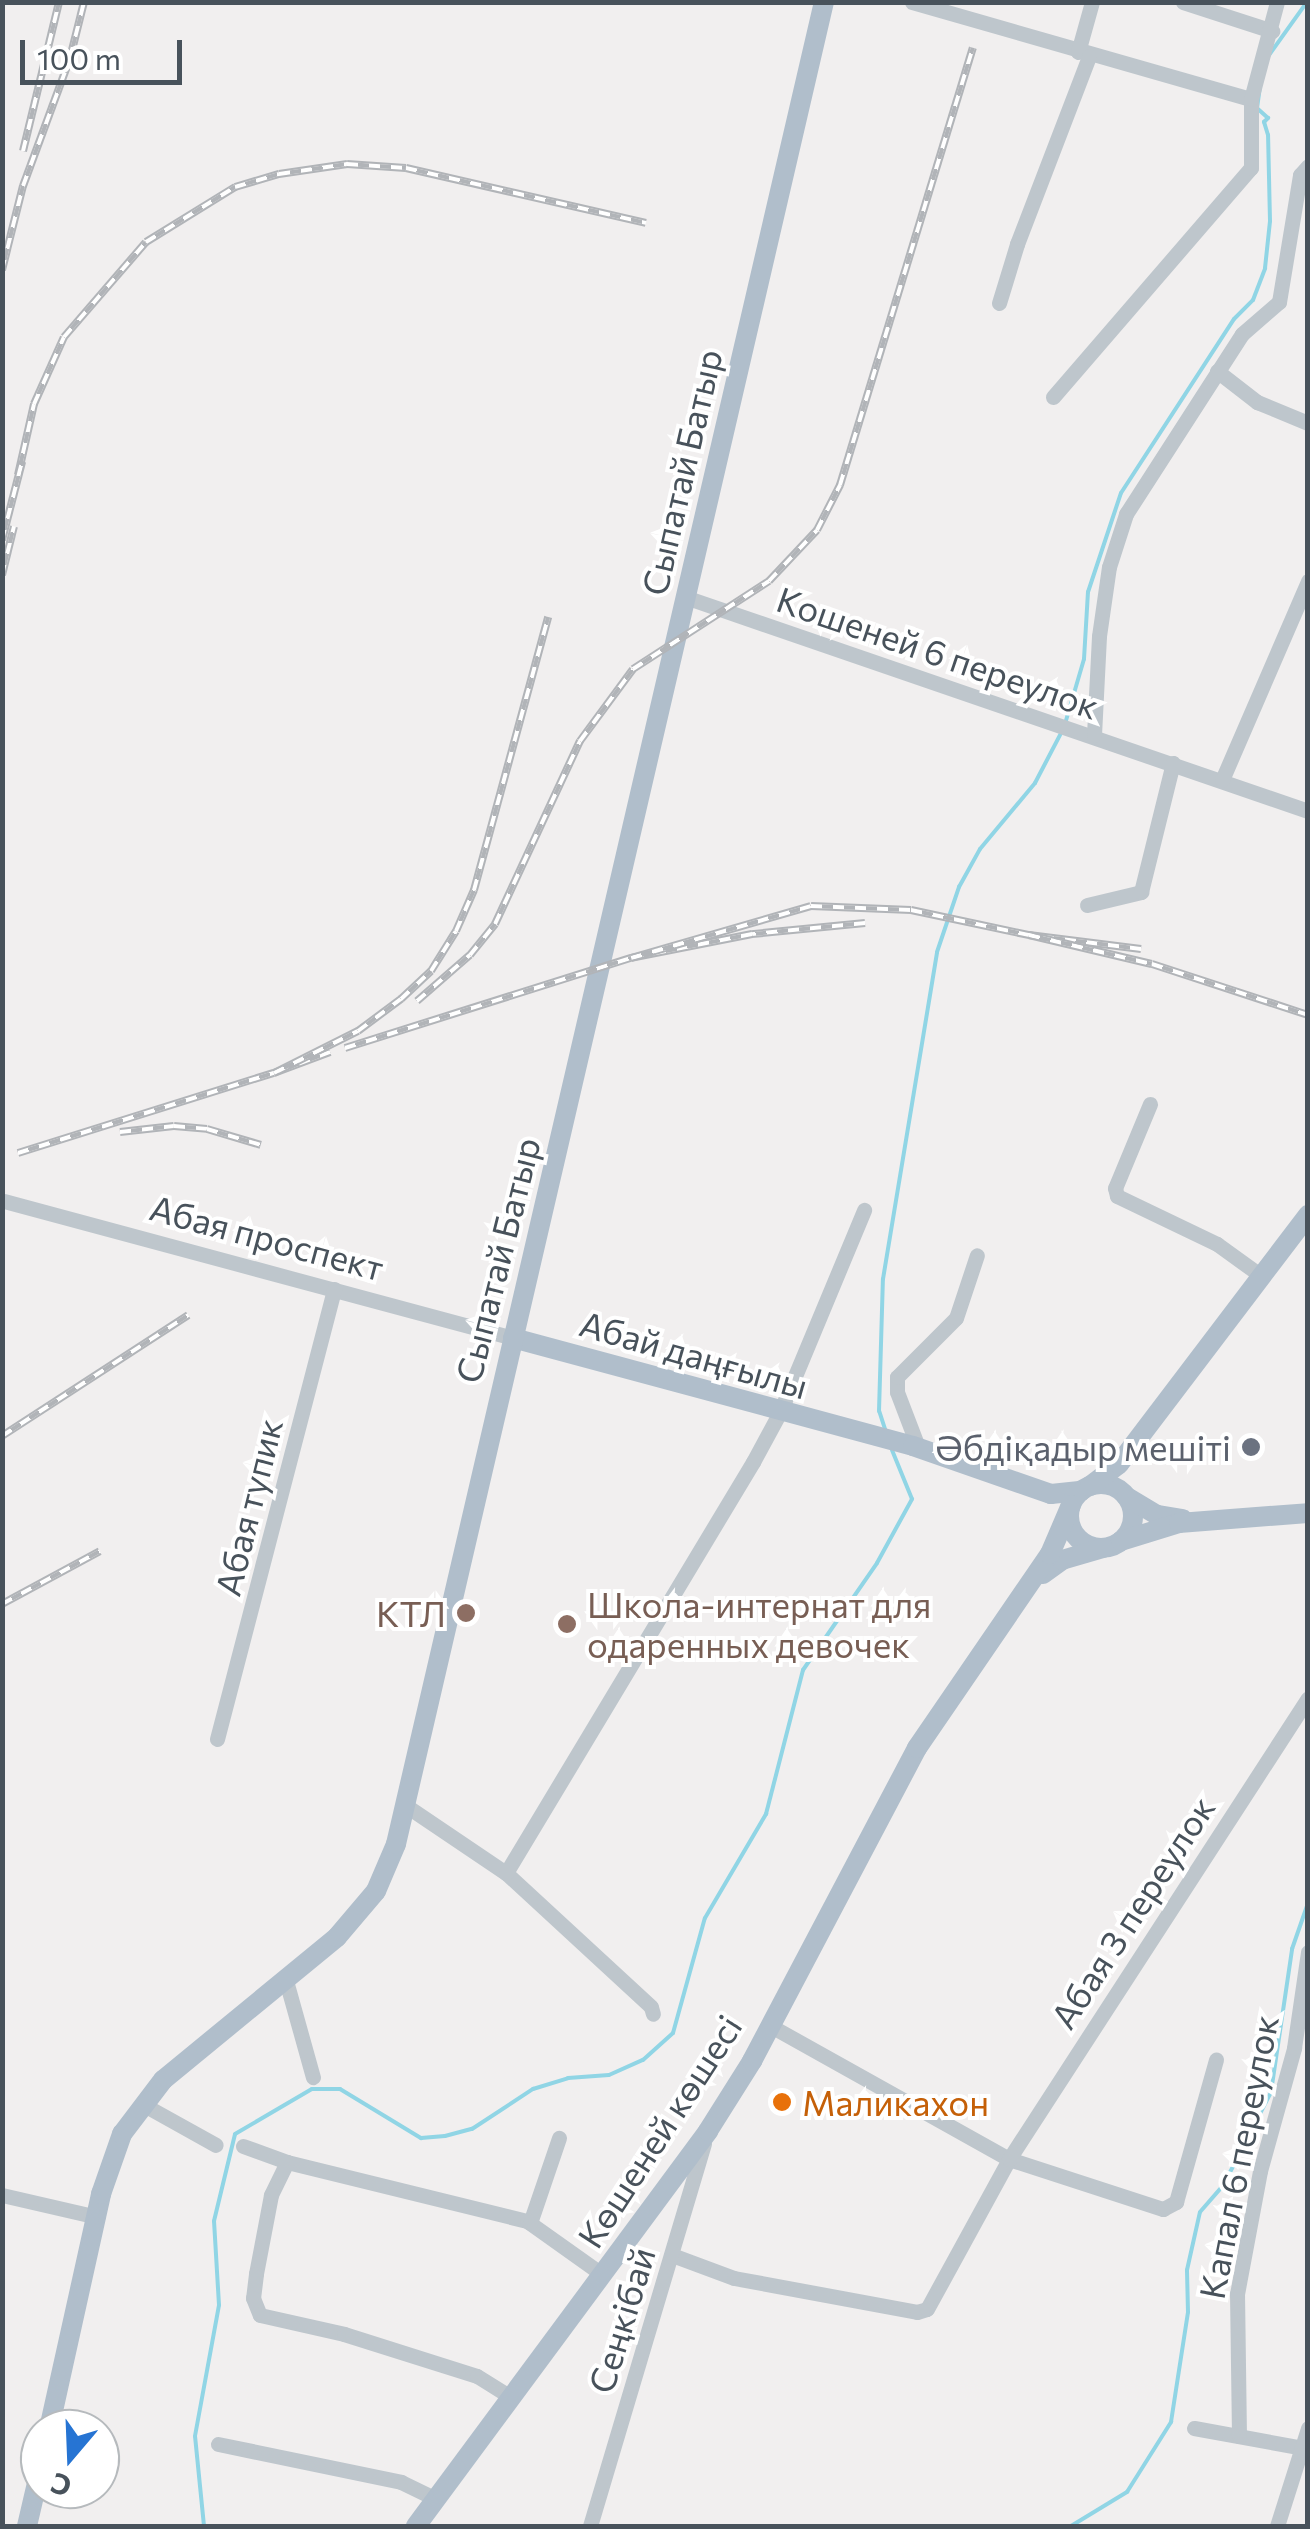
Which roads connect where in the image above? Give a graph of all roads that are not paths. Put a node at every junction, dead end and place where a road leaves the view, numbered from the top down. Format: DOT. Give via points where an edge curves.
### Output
graph roads {
  1 [pos="824,2"];
  2 [pos="912,2"];
  3 [pos="1092,2"];
  4 [pos="1183,2"];
  5 [pos="1277,2"];
  6 [pos="1272,31"];
  7 [pos="1084,54"];
  8 [pos="1250,99"];
  9 [pos="1308,166"];
  10 [pos="1000,302"];
  11 [pos="1217,372"];
  12 [pos="1053,397"];
  13 [pos="1308,423"];
  14 [pos="1308,581"];
  15 [pos="685,597"];
  16 [pos="1094,736"];
  17 [pos="1173,763"];
  18 [pos="1222,780"];
  19 [pos="1308,810"];
  20 [pos="1087,905"];
  21 [pos="1150,1104"];
  22 [pos="4,1201"];
  23 [pos="864,1210"];
  24 [pos="1308,1214"];
  25 [pos="977,1255"];
  26 [pos="1260,1275"];
  27 [pos="334,1289"];
  28 [pos="514,1338"];
  29 [pos="780,1412"];
  30 [pos="916,1446"];
  31 [pos="1128,1451"];
  32 [pos="1021,1484"];
  33 [pos="1125,1496"];
  34 [pos="1076,1507"];
  35 [pos="1308,1514"];
  36 [pos="1200,1520"];
  37 [pos="1112,1544"];
  38 [pos="1022,1598"];
  39 [pos="1308,1698"];
  40 [pos="217,1738"];
  41 [pos="405,1805"];
  42 [pos="506,1873"];
  43 [pos="1308,1952"];
  44 [pos="285,1977"];
  45 [pos="653,2014"];
  46 [pos="768,2025"];
  47 [pos="1216,2060"];
  48 [pos="314,2077"];
  49 [pos="144,2105"];
  50 [pos="708,2130"];
  51 [pos="559,2138"];
  52 [pos="216,2145"];
  53 [pos="244,2146"];
  54 [pos="1009,2159"];
  55 [pos="287,2162"];
  56 [pos="2,2195"];
  57 [pos="97,2216"];
  58 [pos="530,2223"];
  59 [pos="672,2255"];
  60 [pos="603,2275"];
  61 [pos="511,2398"];
  62 [pos="54,2409"];
  63 [pos="1194,2428"];
  64 [pos="1308,2428"];
  65 [pos="1239,2436"];
  66 [pos="218,2444"];
  67 [pos="1303,2447"];
  68 [pos="436,2499"];
  69 [pos="416,2526"];
  70 [pos="590,2526"];
  71 [pos="1277,2526"];
  1 -- 15 [label="main road, Сыпатай Батыр"];
  2 -- 7 [label="street"];
  3 -- 7 [label="street"];
  4 -- 6 [label="street"];
  5 -- 6 [label="street"];
  6 -- 8 [label="street"];
  7 -- 8 [label="street"];
  7 -- 10 [label="street"];
  8 -- 12 [label="street" via="1252,168"];
  9 -- 11 [label="street" via="1300,175 1279,302 1242,334"];
  11 -- 13 [label="street" via="1258,402"];
  11 -- 16 [label="street" via="1126,514 1109,566"];
  14 -- 18 [label="street"];
  15 -- 16 [label="street, Кошеней 6 переулок"];
  15 -- 28 [label="main road, Сыпатай Батыр"];
  16 -- 17 [label="street, Кошеней 6 переулок"];
  17 -- 18 [label="street, Кошеней 6 переулок"];
  17 -- 20 [label="street" via="1141,892"];
  18 -- 19 [label="street, Кошеней 6 переулок"];
  21 -- 26 [label="street" via="1117,1196 1217,1244"];
  22 -- 27 [label="street, Абая проспект"];
  23 -- 29 [label="street"];
  24 -- 26 [label="main road"];
  25 -- 30 [label="street" via="956,1318 897,1378"];
  26 -- 31 [label="main road"];
  27 -- 28 [label="street, Абая проспект"];
  27 -- 40 [label="street, Абая тупик"];
  28 -- 29 [label="main road, Абай даңғылы"];
  28 -- 41 [label="main road, Сыпатай Батыр"];
  29 -- 30 [label="main road, Абай даңғылы"];
  29 -- 42 [label="street"];
  30 -- 32 [label="main road"];
  31 -- 33 [label="main road"];
  31 -- 34 [label="main road"];
  32 -- 34 [label="main road" via="1048,1502"];
  32 -- 34 [label="main road" via="1065,1496"];
  33 -- 34 [label="main road" via="1108,1486"];
  33 -- 36 [label="main road" via="1158,1515"];
  33 -- 37 [label="main road" via="1132,1525"];
  34 -- 37 [label="main road" via="1092,1547"];
  34 -- 38 [label="main road"];
  35 -- 36 [label="main road"];
  36 -- 37 [label="main road"];
  37 -- 38 [label="main road" via="1062,1560"];
  38 -- 46 [label="main road, Көшеней көшесі" via="917,1748"];
  39 -- 54 [label="street, Абая 3 переулок"];
  41 -- 42 [label="street"];
  41 -- 44 [label="main road, Сыпатай Батыр" via="376,1891 337,1937"];
  42 -- 45 [label="street"];
  43 -- 65 [label="street, Капал 6 переулок" via="1294,2048 1236,2294"];
  44 -- 48 [label="street"];
  44 -- 49 [label="main road, Сыпатай Батыр" via="163,2080"];
  46 -- 50 [label="main road, Көшеней көшесі"];
  46 -- 54 [label="street"];
  47 -- 54 [label="street" via="1189,2163 1170,2206 1152,2206"];
  49 -- 52 [label="street"];
  49 -- 57 [label="main road, Сыпатай Батыр" via="122,2134"];
  50 -- 59 [label="street, Сеңкібай"];
  50 -- 60 [label="main road, Көшеней көшесі"];
  51 -- 58 [label="street"];
  53 -- 55 [label="street"];
  54 -- 59 [label="street, Абая 3 переулок" via="927,2309 917,2312 734,2278"];
  55 -- 58 [label="street"];
  55 -- 61 [label="street" via="271,2195 256,2274 260,2314 477,2376"];
  56 -- 57 [label="street"];
  57 -- 62 [label="main road, Сыпатай Батыр"];
  58 -- 60 [label="street"];
  59 -- 70 [label="street, Сеңкібай"];
  60 -- 61 [label="main road, Көшеней көшесі"];
  61 -- 68 [label="main road, Көшеней көшесі"];
  63 -- 65 [label="street"];
  64 -- 67 [label="street"];
  65 -- 67 [label="street"];
  66 -- 68 [label="street" via="401,2482"];
  67 -- 71 [label="street"];
  68 -- 69 [label="main road, Көшеней көшесі"];
}
